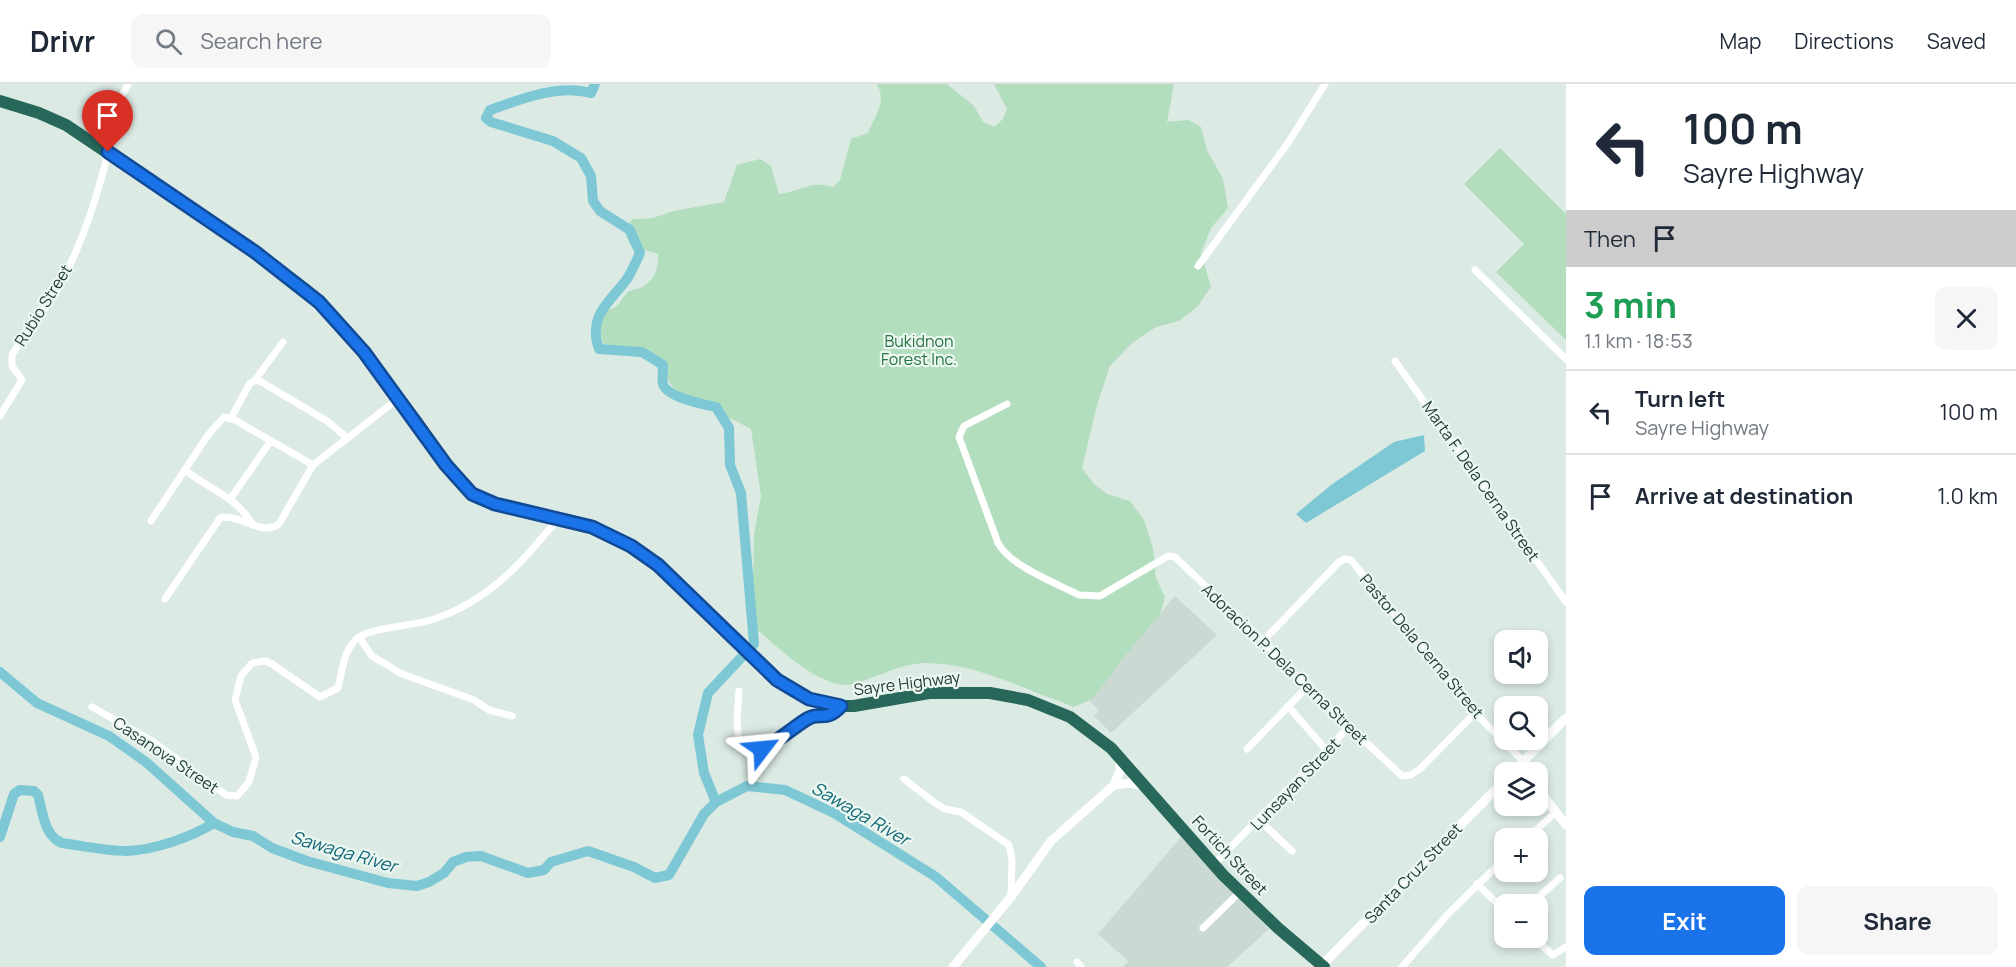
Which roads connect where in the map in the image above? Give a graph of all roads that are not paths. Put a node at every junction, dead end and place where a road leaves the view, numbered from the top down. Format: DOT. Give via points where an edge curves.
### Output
graph roads {
  1 [pos="128,84"];
  2 [pos="1325,84"];
  3 [pos="0,101"];
  4 [pos="96,144"];
  5 [pos="108,152"];
  6 [pos="1198,266"];
  7 [pos="1475,270"];
  8 [pos="283,342"];
  9 [pos="1566,359"];
  10 [pos="1395,361"];
  11 [pos="255,380"];
  12 [pos="399,398"];
  13 [pos="1007,404"];
  14 [pos="0,416"];
  15 [pos="231,418"];
  16 [pos="347,438"];
  17 [pos="270,442"];
  18 [pos="313,465"];
  19 [pos="185,470"];
  20 [pos="231,498"];
  21 [pos="560,518"];
  22 [pos="150,521"];
  23 [pos="253,525"];
  24 [pos="165,599"];
  25 [pos="1566,602"];
  26 [pos="360,637"];
  27 [pos="1263,641"];
  28 [pos="1307,687"];
  29 [pos="739,691"];
  30 [pos="841,706"];
  31 [pos="1288,706"];
  32 [pos="92,707"];
  33 [pos="1475,713"];
  34 [pos="512,716"];
  35 [pos="1566,718"];
  36 [pos="1349,727"];
  37 [pos="1247,749"];
  38 [pos="1327,751"];
  39 [pos="1120,757"];
  40 [pos="1514,762"];
  41 [pos="1526,762"];
  42 [pos="904,779"];
  43 [pos="1114,785"];
  44 [pos="1144,786"];
  45 [pos="1494,791"];
  46 [pos="1548,802"];
  47 [pos="1556,812"];
  48 [pos="1260,820"];
  49 [pos="1566,825"];
  50 [pos="1538,828"];
  51 [pos="1292,851"];
  52 [pos="1214,864"];
  53 [pos="1494,868"];
  54 [pos="1560,878"];
  55 [pos="1477,884"];
  56 [pos="1240,892"];
  57 [pos="1542,894"];
  58 [pos="1494,900"];
  59 [pos="1007,901"];
  60 [pos="1203,928"];
  61 [pos="1566,947"];
  62 [pos="1544,948"];
  63 [pos="1322,966"];
  64 [pos="953,967"];
  65 [pos="1402,967"];
  1 -- 4 [label="street"];
  2 -- 6 [label="street" via="1288,143"];
  3 -- 4 [label="highway, Sayre Highway" via="52,118"];
  4 -- 5 [label="highway, Sayre Highway"];
  5 -- 12 [label="highway, Sayre Highway" via="305,289 350,335"];
  5 -- 14 [label="street, Rubio Street" via="87,224 70,264 12,355 12,366 22,380"];
  7 -- 9 [label="street"];
  8 -- 11 [label="street"];
  10 -- 25 [label="street, Marta F. Dela Cerna Street"];
  11 -- 15 [label="street" via="241,396"];
  11 -- 16 [label="street" via="327,421"];
  12 -- 16 [label="street"];
  12 -- 21 [label="highway, Sayre Highway" via="446,465 472,494 495,504"];
  13 -- 27 [label="street, Adoracion P. Dela Cerna Street" via="964,426 959,437 1003,553 1089,597 1100,596 1170,555"];
  15 -- 17 [label="street"];
  15 -- 19 [label="street" via="219,420"];
  16 -- 18 [label="street"];
  17 -- 18 [label="street"];
  17 -- 20 [label="street"];
  18 -- 23 [label="street" via="279,525 267,530"];
  19 -- 20 [label="street"];
  19 -- 22 [label="street"];
  20 -- 23 [label="street"];
  21 -- 26 [label="street" via="516,566 474,602 429,620"];
  21 -- 30 [label="highway, Sayre Highway" via="604,531 631,546 658,565 756,661 798,693"];
  23 -- 24 [label="street" via="236,518 220,518"];
  26 -- 32 [label="street, Casanova Street" via="346,658 338,688 327,696 313,694 266,661 247,668 235,700 256,756 249,782 237,796 226,795 152,741"];
  26 -- 34 [label="street" via="372,656 402,674"];
  27 -- 28 [label="street, Adoracion P. Dela Cerna Street"];
  27 -- 33 [label="street, Pastor Dela Cerna Street" via="1345,559 1351,560"];
  28 -- 31 [label="street"];
  28 -- 36 [label="street, Adoracion P. Dela Cerna Street"];
  29 -- 30 [label="street" via="740,745 749,751 784,737 809,718 830,716"];
  30 -- 39 [label="highway, Sayre Highway" via="945,692 1006,695 1070,717"];
  31 -- 37 [label="street"];
  31 -- 38 [label="street"];
  33 -- 36 [label="street, Adoracion P. Dela Cerna Street" via="1421,768 1405,776"];
  33 -- 40 [label="street, Pastor Dela Cerna Street"];
  35 -- 41 [label="street"];
  36 -- 38 [label="street, Lunsayan Street"];
  38 -- 48 [label="street, Lunsayan Street"];
  39 -- 43 [label="street"];
  39 -- 44 [label="highway, Fortich Street"];
  42 -- 59 [label="street" via="935,803 961,812 1009,844 1012,860"];
  43 -- 44 [label="street"];
  43 -- 59 [label="street" via="1051,841"];
  44 -- 52 [label="highway, Fortich Street"];
  45 -- 63 [label="street, Santa Cruz Street"];
  46 -- 47 [label="street"];
  47 -- 49 [label="street"];
  47 -- 50 [label="street"];
  48 -- 51 [label="street"];
  48 -- 52 [label="street, Lunsayan Street"];
  52 -- 56 [label="highway, Fortich Street"];
  53 -- 55 [label="street"];
  54 -- 57 [label="street"];
  55 -- 58 [label="street"];
  55 -- 65 [label="street"];
  56 -- 60 [label="street"];
  56 -- 63 [label="highway, Fortich Street"];
  59 -- 64 [label="street"];
  61 -- 62 [label="street" via="1553,956"];
}
